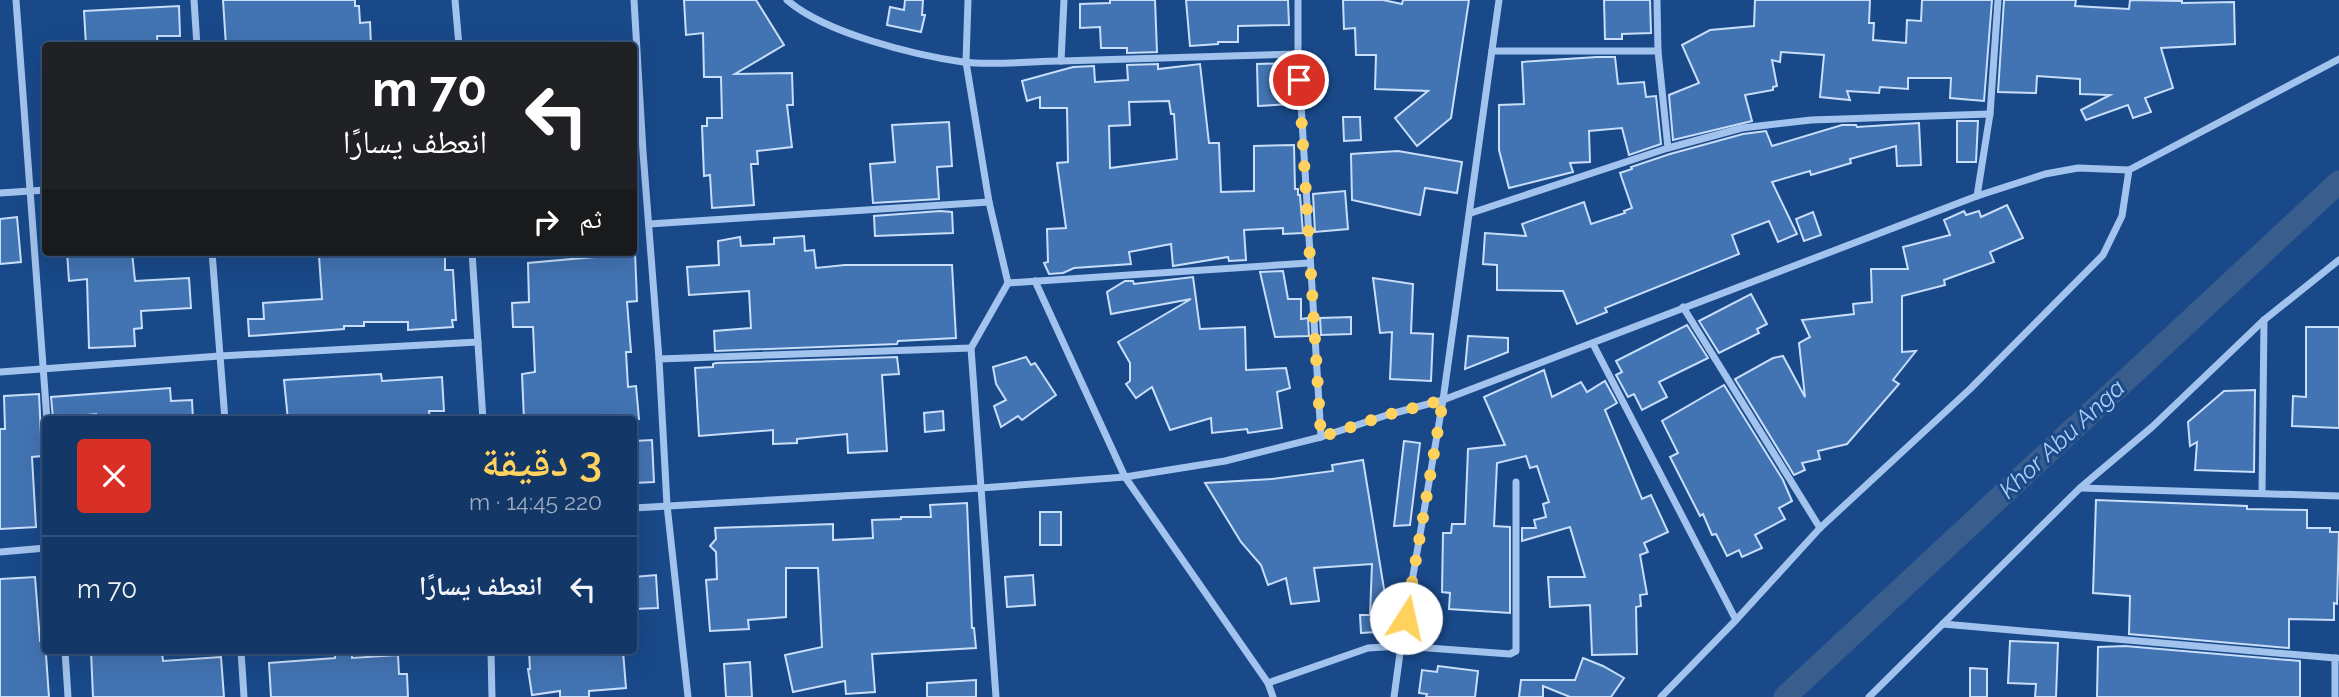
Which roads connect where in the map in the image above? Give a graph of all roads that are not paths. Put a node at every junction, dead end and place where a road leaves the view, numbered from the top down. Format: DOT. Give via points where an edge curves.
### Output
graph roads {
  1 [pos="16,0"];
  2 [pos="194,0"];
  3 [pos="455,0"];
  4 [pos="634,0"];
  5 [pos="787,0"];
  6 [pos="968,0"];
  7 [pos="1064,0"];
  8 [pos="1298,0"];
  9 [pos="1499,0"];
  10 [pos="1657,0"];
  11 [pos="1998,0"];
  12 [pos="197,42"];
  13 [pos="459,42"];
  14 [pos="636,42"];
  15 [pos="637,51"];
  16 [pos="1492,51"];
  17 [pos="1658,51"];
  18 [pos="1298,54"];
  19 [pos="2339,59"];
  20 [pos="1061,61"];
  21 [pos="966,62"];
  22 [pos="1990,114"];
  23 [pos="1668,148"];
  24 [pos="637,152"];
  25 [pos="643,152"];
  26 [pos="2129,170"];
  27 [pos="42,190"];
  28 [pos="29,191"];
  29 [pos="0,193"];
  30 [pos="1977,196"];
  31 [pos="989,202"];
  32 [pos="1471,213"];
  33 [pos="649,224"];
  34 [pos="212,256"];
  35 [pos="472,256"];
  36 [pos="2339,261"];
  37 [pos="1309,263"];
  38 [pos="1035,281"];
  39 [pos="1008,282"];
  40 [pos="1683,307"];
  41 [pos="2264,320"];
  42 [pos="478,342"];
  43 [pos="1593,344"];
  44 [pos="971,348"];
  45 [pos="220,356"];
  46 [pos="659,359"];
  47 [pos="42,368"];
  48 [pos="0,372"];
  49 [pos="1443,400"];
  50 [pos="47,416"];
  51 [pos="225,416"];
  52 [pos="483,416"];
  53 [pos="1321,437"];
  54 [pos="1125,477"];
  55 [pos="1516,482"];
  56 [pos="981,488"];
  57 [pos="2080,488"];
  58 [pos="2262,493"];
  59 [pos="2339,496"];
  60 [pos="667,505"];
  61 [pos="637,508"];
  62 [pos="1820,528"];
  63 [pos="42,548"];
  64 [pos="0,552"];
  65 [pos="1736,620"];
  66 [pos="1943,624"];
  67 [pos="1401,646"];
  68 [pos="65,654"];
  69 [pos="241,654"];
  70 [pos="491,654"];
  71 [pos="2337,658"];
  72 [pos="1268,683"];
  73 [pos="68,697"];
  74 [pos="244,697"];
  75 [pos="492,697"];
  76 [pos="688,697"];
  77 [pos="996,697"];
  78 [pos="1273,697"];
  79 [pos="1394,697"];
  80 [pos="1661,697"];
  81 [pos="1869,697"];
  82 [pos="2335,697"];
  1 -- 28 [label="street"];
  2 -- 12 [label="street"];
  3 -- 13 [label="street"];
  4 -- 14 [label="street"];
  5 -- 21 [label="street" via="841,30"];
  6 -- 21 [label="street"];
  7 -- 20 [label="street"];
  8 -- 18 [label="street"];
  9 -- 16 [label="street"];
  10 -- 17 [label="street"];
  11 -- 22 [label="street"];
  15 -- 25 [label="street"];
  16 -- 17 [label="street"];
  16 -- 32 [label="street"];
  17 -- 23 [label="street"];
  18 -- 20 [label="street"];
  18 -- 37 [label="street"];
  19 -- 26 [label="street"];
  20 -- 21 [label="street"];
  21 -- 31 [label="street"];
  22 -- 23 [label="street" via="1811,120 1742,128"];
  22 -- 30 [label="street"];
  23 -- 32 [label="street"];
  24 -- 25 [label="street"];
  25 -- 33 [label="street"];
  26 -- 30 [label="street" via="2078,168"];
  26 -- 62 [label="street" via="2122,216 2102,255 1970,389"];
  27 -- 28 [label="street"];
  28 -- 29 [label="street"];
  28 -- 47 [label="street"];
  30 -- 40 [label="street"];
  31 -- 33 [label="street"];
  31 -- 39 [label="street"];
  32 -- 49 [label="street"];
  33 -- 46 [label="street"];
  34 -- 45 [label="street"];
  35 -- 42 [label="street"];
  36 -- 41 [label="street"];
  37 -- 38 [label="street"];
  37 -- 53 [label="street"];
  38 -- 39 [label="street"];
  38 -- 54 [label="street"];
  39 -- 44 [label="street"];
  40 -- 43 [label="street"];
  40 -- 62 [label="street"];
  41 -- 57 [label="street"];
  41 -- 58 [label="street"];
  42 -- 45 [label="street"];
  42 -- 52 [label="street"];
  43 -- 49 [label="street"];
  43 -- 65 [label="street"];
  44 -- 46 [label="street"];
  44 -- 56 [label="street"];
  45 -- 47 [label="street"];
  45 -- 51 [label="street"];
  46 -- 60 [label="street"];
  47 -- 48 [label="street"];
  47 -- 50 [label="street"];
  49 -- 53 [label="street"];
  49 -- 67 [label="street"];
  53 -- 54 [label="street" via="1225,461"];
  54 -- 56 [label="street"];
  54 -- 72 [label="street"];
  55 -- 67 [label="street" via="1516,651"];
  56 -- 60 [label="street"];
  56 -- 77 [label="street"];
  57 -- 58 [label="street"];
  57 -- 66 [label="street"];
  58 -- 59 [label="street"];
  60 -- 61 [label="street"];
  60 -- 76 [label="street"];
  62 -- 65 [label="street"];
  63 -- 64 [label="street"];
  65 -- 80 [label="street"];
  66 -- 71 [label="street"];
  66 -- 81 [label="street"];
  67 -- 72 [label="street" via="1368,648"];
  67 -- 79 [label="street"];
  68 -- 73 [label="street"];
  69 -- 74 [label="street"];
  70 -- 75 [label="street"];
  71 -- 82 [label="street"];
  72 -- 78 [label="street"];
}
